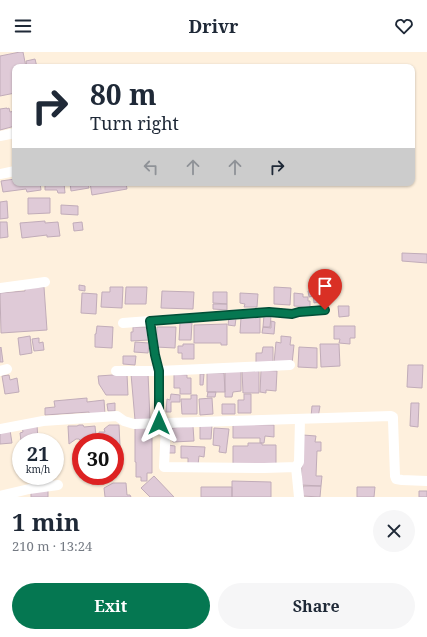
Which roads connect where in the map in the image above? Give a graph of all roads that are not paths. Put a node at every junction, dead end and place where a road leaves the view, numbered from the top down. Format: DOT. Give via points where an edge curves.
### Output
graph roads {
  1 [pos="12,134"];
  2 [pos="0,136"];
  3 [pos="12,172"];
  4 [pos="0,174"];
  5 [pos="45,282"];
  6 [pos="0,288"];
  7 [pos="325,310"];
  8 [pos="150,321"];
  9 [pos="123,324"];
  10 [pos="290,365"];
  11 [pos="116,371"];
  12 [pos="159,371"];
  13 [pos="300,419"];
  14 [pos="163,423"];
  15 [pos="0,429"];
  16 [pos="296,467"];
  17 [pos="427,481"];
  18 [pos="58,485"];
  19 [pos="0,496"];
  20 [pos="299,497"];
  1 -- 2 [label="street"];
  3 -- 4 [label="street"];
  5 -- 6 [label="street"];
  7 -- 8 [label="street"];
  8 -- 9 [label="street"];
  8 -- 12 [label="street"];
  10 -- 12 [label="street"];
  11 -- 12 [label="street"];
  12 -- 14 [label="street"];
  13 -- 14 [label="street"];
  13 -- 16 [label="street" via="299,462"];
  13 -- 17 [label="street" via="391,416 396,479"];
  14 -- 15 [label="street" via="134,424 117,416 43,421"];
  14 -- 16 [label="street" via="164,467"];
  16 -- 20 [label="street"];
  18 -- 19 [label="street"];
}
